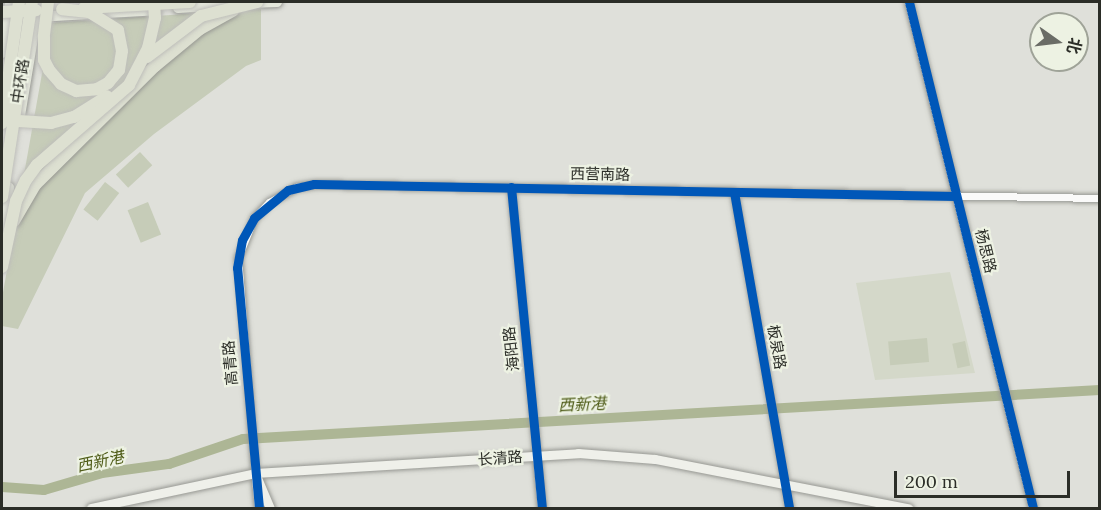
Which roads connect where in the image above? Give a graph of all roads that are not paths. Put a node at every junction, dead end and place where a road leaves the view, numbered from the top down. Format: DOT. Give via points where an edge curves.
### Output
graph roads {
  1 [pos="10,2"];
  2 [pos="19,2"];
  3 [pos="32,2"];
  4 [pos="39,2"];
  5 [pos="48,2"];
  6 [pos="154,2"];
  7 [pos="190,2"];
  8 [pos="250,2"];
  9 [pos="276,2"];
  10 [pos="909,2"];
  11 [pos="62,9"];
  12 [pos="4,16"];
  13 [pos="36,18"];
  14 [pos="2,53"];
  15 [pos="2,122"];
  16 [pos="511,187"];
  17 [pos="734,192"];
  18 [pos="956,196"];
  19 [pos="2,197"];
  20 [pos="1100,198"];
  21 [pos="254,218"];
  22 [pos="5,234"];
  23 [pos="2,267"];
  24 [pos="537,455"];
  25 [pos="255,473"];
  26 [pos="785,484"];
  27 [pos="91,508"];
  28 [pos="259,508"];
  29 [pos="270,508"];
  30 [pos="542,508"];
  31 [pos="789,508"];
  32 [pos="908,508"];
  33 [pos="1033,508"];
  1 -- 12 [label="main road"];
  2 -- 15 [label="highway, 中环路, bridge"];
  3 -- 19 [label="highway, 中环路, bridge"];
  4 -- 13 [label="main road"];
  5 -- 11 [label="highway, bridge" via="44,60 49,70 61,84 76,91 97,89 119,70 122,51 118,30 89,12"];
  6 -- 22 [label="highway, bridge" via="148,48 138,72 105,108 37,165 16,201"];
  7 -- 11 [label="highway, bridge"];
  8 -- 9 [label="main road"];
  8 -- 13 [label="main road"];
  8 -- 15 [label="highway, bridge" via="185,24 98,104 74,117 29,124"];
  8 -- 22 [label="highway, bridge" via="200,29 155,66 35,185"];
  10 -- 18 [label="street, 杨思路"];
  11 -- 12 [label="highway, bridge"];
  12 -- 13 [label="main road"];
  12 -- 14 [label="main road"];
  13 -- 22 [label="main road"];
  16 -- 17 [label="street, 西营南路"];
  16 -- 21 [label="street, 西营南路" via="304,185 278,196"];
  16 -- 24 [label="street, 海阳路"];
  17 -- 18 [label="street, 西营南路"];
  17 -- 26 [label="street, 板泉路"];
  18 -- 20 [label="street, 西营南路"];
  18 -- 33 [label="street, 杨思路"];
  21 -- 25 [label="street, 高青路" via="242,240 237,268"];
  22 -- 23 [label="highway, bridge"];
  24 -- 25 [label="main road, 长清路"];
  24 -- 26 [label="main road, 长清路" via="626,455"];
  24 -- 30 [label="street, 海阳路"];
  25 -- 27 [label="main road, 长清路"];
  25 -- 28 [label="main road, 高青路"];
  25 -- 29 [label="main road, 高青路"];
  26 -- 31 [label="street, 板泉路"];
  26 -- 32 [label="main road, 长清路"];
}
